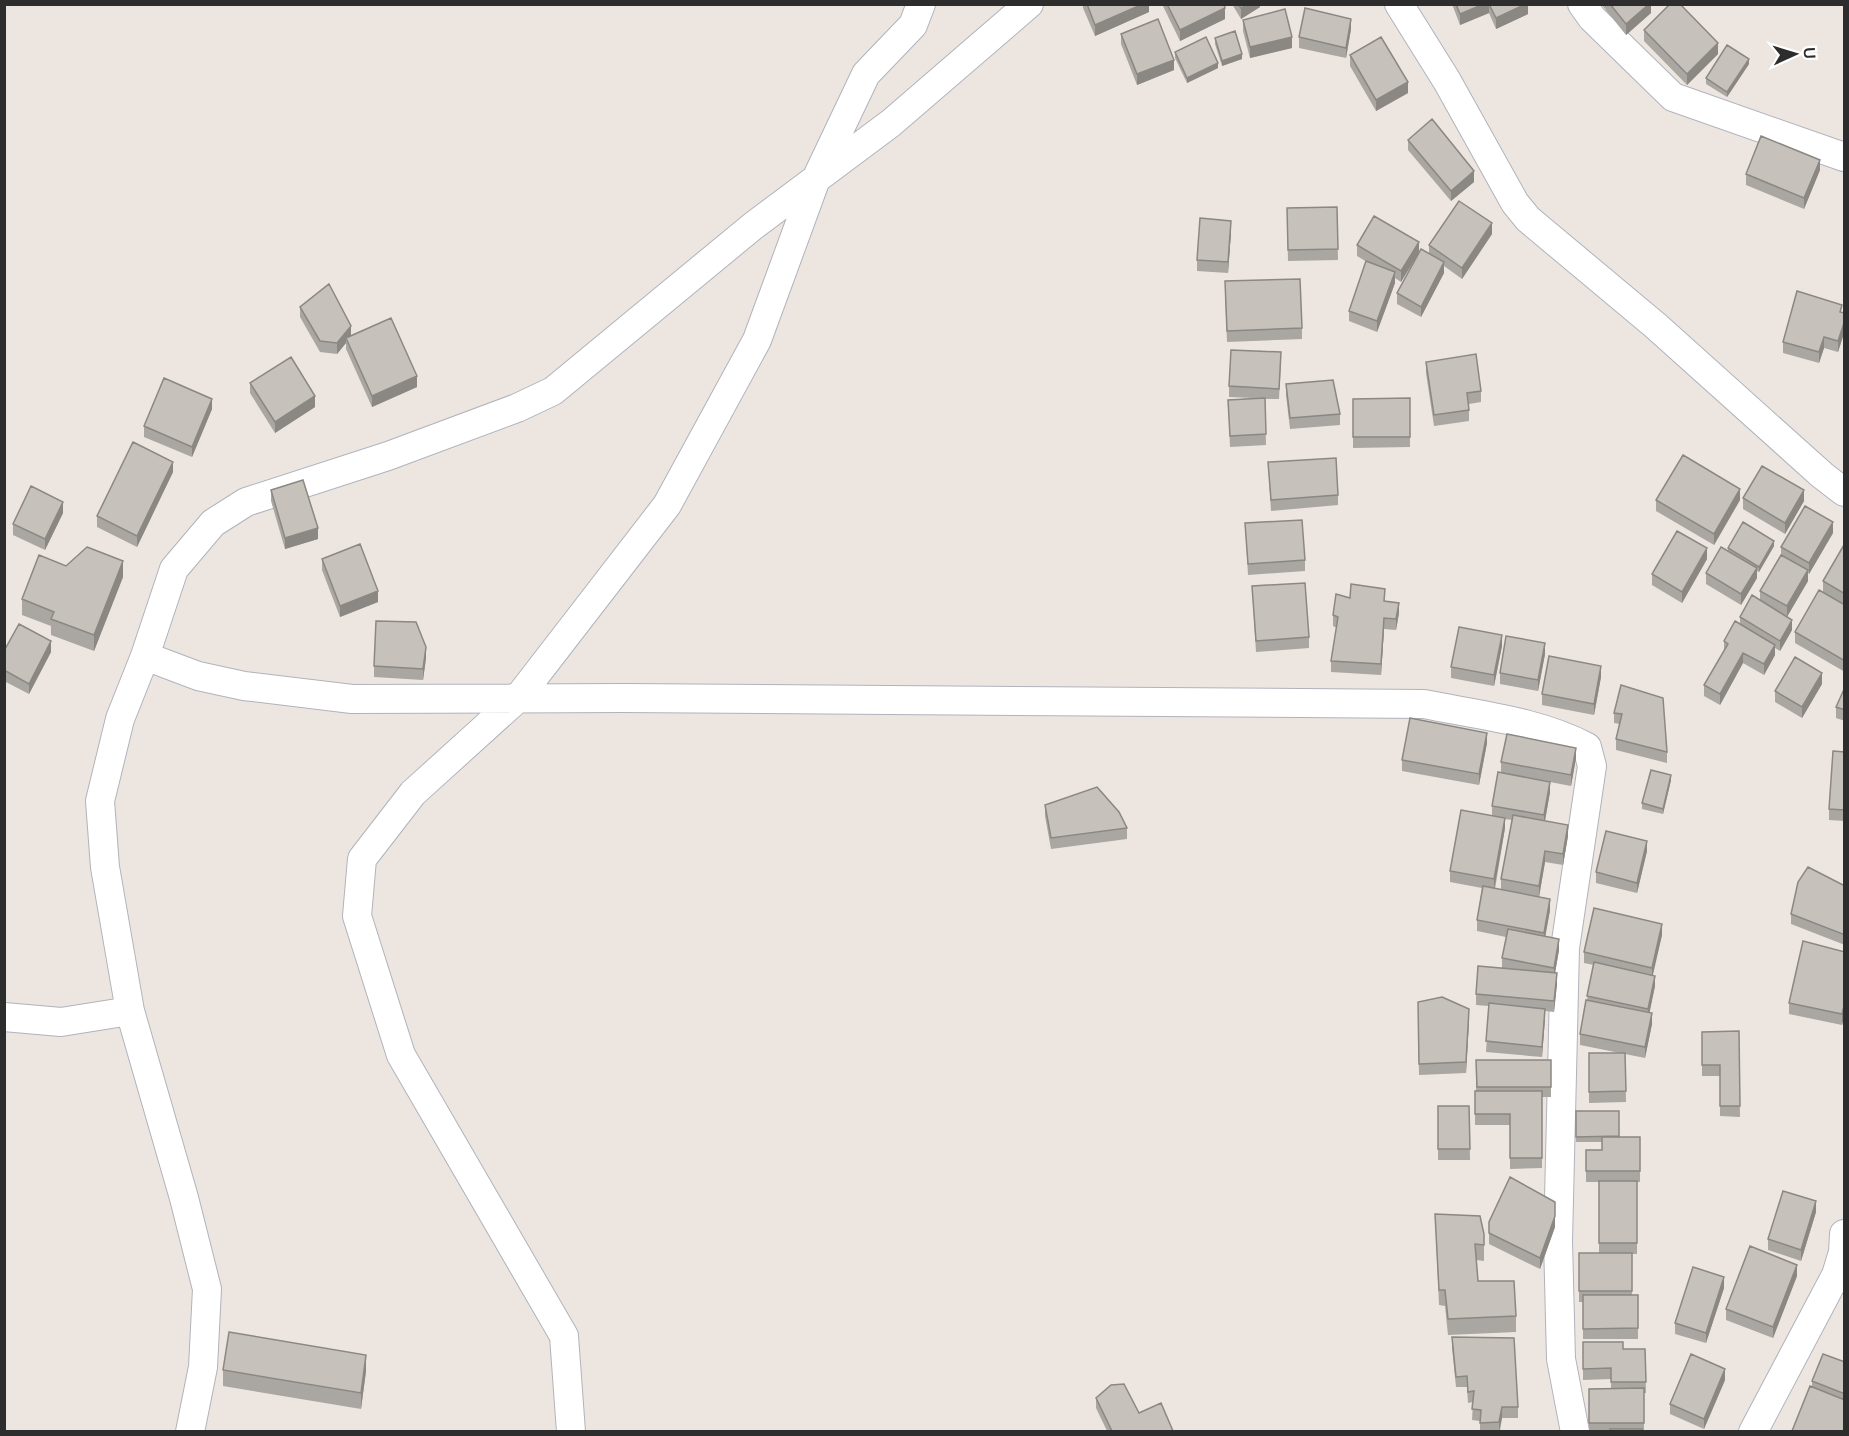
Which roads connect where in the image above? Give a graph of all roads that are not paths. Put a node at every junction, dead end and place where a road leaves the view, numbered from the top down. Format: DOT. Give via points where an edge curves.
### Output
graph roads {
  1 [pos="921,4"];
  2 [pos="1029,4"];
  3 [pos="1399,4"];
  4 [pos="1582,4"];
  5 [pos="1845,157"];
  6 [pos="816,179"];
  7 [pos="1845,492"];
  8 [pos="145,656"];
  9 [pos="518,698"];
  10 [pos="130,1011"];
  11 [pos="4,1017"];
  12 [pos="1845,1234"];
  13 [pos="190,1431"];
  14 [pos="571,1431"];
  15 [pos="1575,1431"];
  16 [pos="1753,1431"];
  1 -- 6 [label="street" via="913,25 866,74"];
  2 -- 6 [label="street" via="891,123"];
  3 -- 7 [label="street" via="1528,219"];
  4 -- 5 [label="street" via="1672,97"];
  6 -- 8 [label="street" via="553,391 388,456 246,502 213,523 174,569"];
  6 -- 9 [label="street" via="758,340 667,505"];
  8 -- 9 [label="street" via="198,676 244,686 352,699"];
  8 -- 10 [label="street" via="120,719 100,801 105,867"];
  9 -- 14 [label="street" via="413,793 362,859 357,916 401,1055 564,1336"];
  9 -- 15 [label="street" via="1424,704 1515,722 1564,735 1587,747 1592,766 1565,948 1558,1241 1561,1359"];
  10 -- 11 [label="street" via="61,1022"];
  10 -- 13 [label="street" via="207,1289 204,1367"];
  12 -- 16 [label="street" via="1836,1275"];
}
